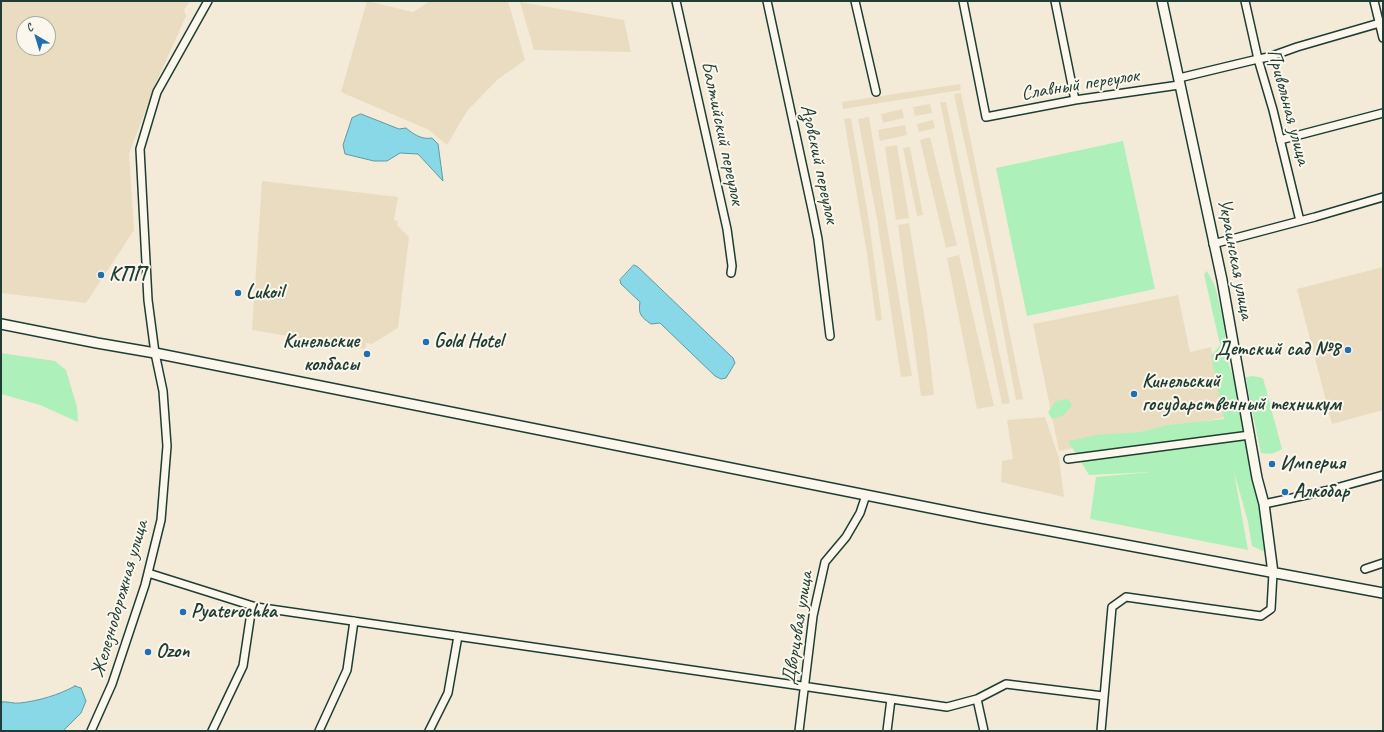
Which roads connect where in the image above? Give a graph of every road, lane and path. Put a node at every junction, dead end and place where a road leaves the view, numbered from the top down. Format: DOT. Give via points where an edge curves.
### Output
graph roads {
  1 [pos="208,1"];
  2 [pos="676,1"];
  3 [pos="767,1"];
  4 [pos="855,1"];
  5 [pos="963,1"];
  6 [pos="1055,1"];
  7 [pos="1162,1"];
  8 [pos="1244,1"];
  9 [pos="1374,1"];
  10 [pos="1381,22"];
  11 [pos="1383,38"];
  12 [pos="1258,59"];
  13 [pos="1179,82"];
  14 [pos="876,92"];
  15 [pos="1076,100"];
  16 [pos="1383,113"];
  17 [pos="1280,140"];
  18 [pos="1383,197"];
  19 [pos="1300,221"];
  20 [pos="1213,244"];
  21 [pos="731,273"];
  22 [pos="1,324"];
  23 [pos="830,336"];
  24 [pos="155,353"];
  25 [pos="1250,435"];
  26 [pos="1068,459"];
  27 [pos="1383,475"];
  28 [pos="866,495"];
  29 [pos="1264,504"];
  30 [pos="1383,563"];
  31 [pos="1365,569"];
  32 [pos="148,573"];
  33 [pos="1273,573"];
  34 [pos="1383,593"];
  35 [pos="252,606"];
  36 [pos="354,621"];
  37 [pos="458,636"];
  38 [pos="804,686"];
  39 [pos="1103,696"];
  40 [pos="891,698"];
  41 [pos="977,699"];
  42 [pos="91,731"];
  43 [pos="212,731"];
  44 [pos="319,731"];
  45 [pos="429,731"];
  46 [pos="800,731"];
  47 [pos="887,731"];
  48 [pos="984,731"];
  49 [pos="1101,731"];
  1 -- 24 [label="street, Железнодорожная улица" via="157,92 140,149 148,300"];
  2 -- 21 [label="street, Балтийский переулок" via="727,229"];
  3 -- 23 [label="street, Азовский переулок" via="816,226"];
  4 -- 14 [label="street"];
  5 -- 15 [label="street, Славный переулок" via="986,117"];
  6 -- 15 [label="street"];
  7 -- 13 [label="main road, Украинская улица"];
  8 -- 12 [label="street, Привольная улица"];
  9 -- 10 [label="street"];
  10 -- 11 [label="street"];
  10 -- 12 [label="street, Славный переулок"];
  12 -- 13 [label="street, Славный переулок"];
  12 -- 17 [label="street, Привольная улица"];
  13 -- 15 [label="street, Славный переулок"];
  13 -- 20 [label="main road, Украинская улица"];
  16 -- 17 [label="street"];
  17 -- 19 [label="street, Привольная улица"];
  18 -- 19 [label="street"];
  19 -- 20 [label="street"];
  20 -- 25 [label="main road, Украинская улица"];
  22 -- 24 [label="main road"];
  24 -- 28 [label="main road"];
  24 -- 32 [label="street, Железнодорожная улица" via="163,392 167,446 160,520"];
  25 -- 26 [label="street"];
  25 -- 29 [label="main road, Украинская улица"];
  27 -- 29 [label="street"];
  28 -- 33 [label="main road"];
  28 -- 38 [label="street, Дворцовая улица" via="860,513 846,537 825,562 813,616"];
  29 -- 33 [label="main road, Украинская улица"];
  30 -- 31 [label="street"];
  32 -- 35 [label="street"];
  32 -- 42 [label="street, Железнодорожная улица" via="112,684"];
  33 -- 34 [label="main road"];
  33 -- 39 [label="street" via="1271,609 1262,616 1126,597 1112,607"];
  35 -- 36 [label="street"];
  35 -- 43 [label="street" via="243,666"];
  36 -- 37 [label="street"];
  36 -- 44 [label="street" via="347,670"];
  37 -- 38 [label="street"];
  37 -- 45 [label="street" via="448,693"];
  38 -- 40 [label="street"];
  38 -- 46 [label="street, Дворцовая улица"];
  39 -- 41 [label="street" via="1006,684"];
  39 -- 49 [label="street"];
  40 -- 41 [label="street" via="947,707"];
  40 -- 47 [label="street"];
  41 -- 48 [label="street"];
}
